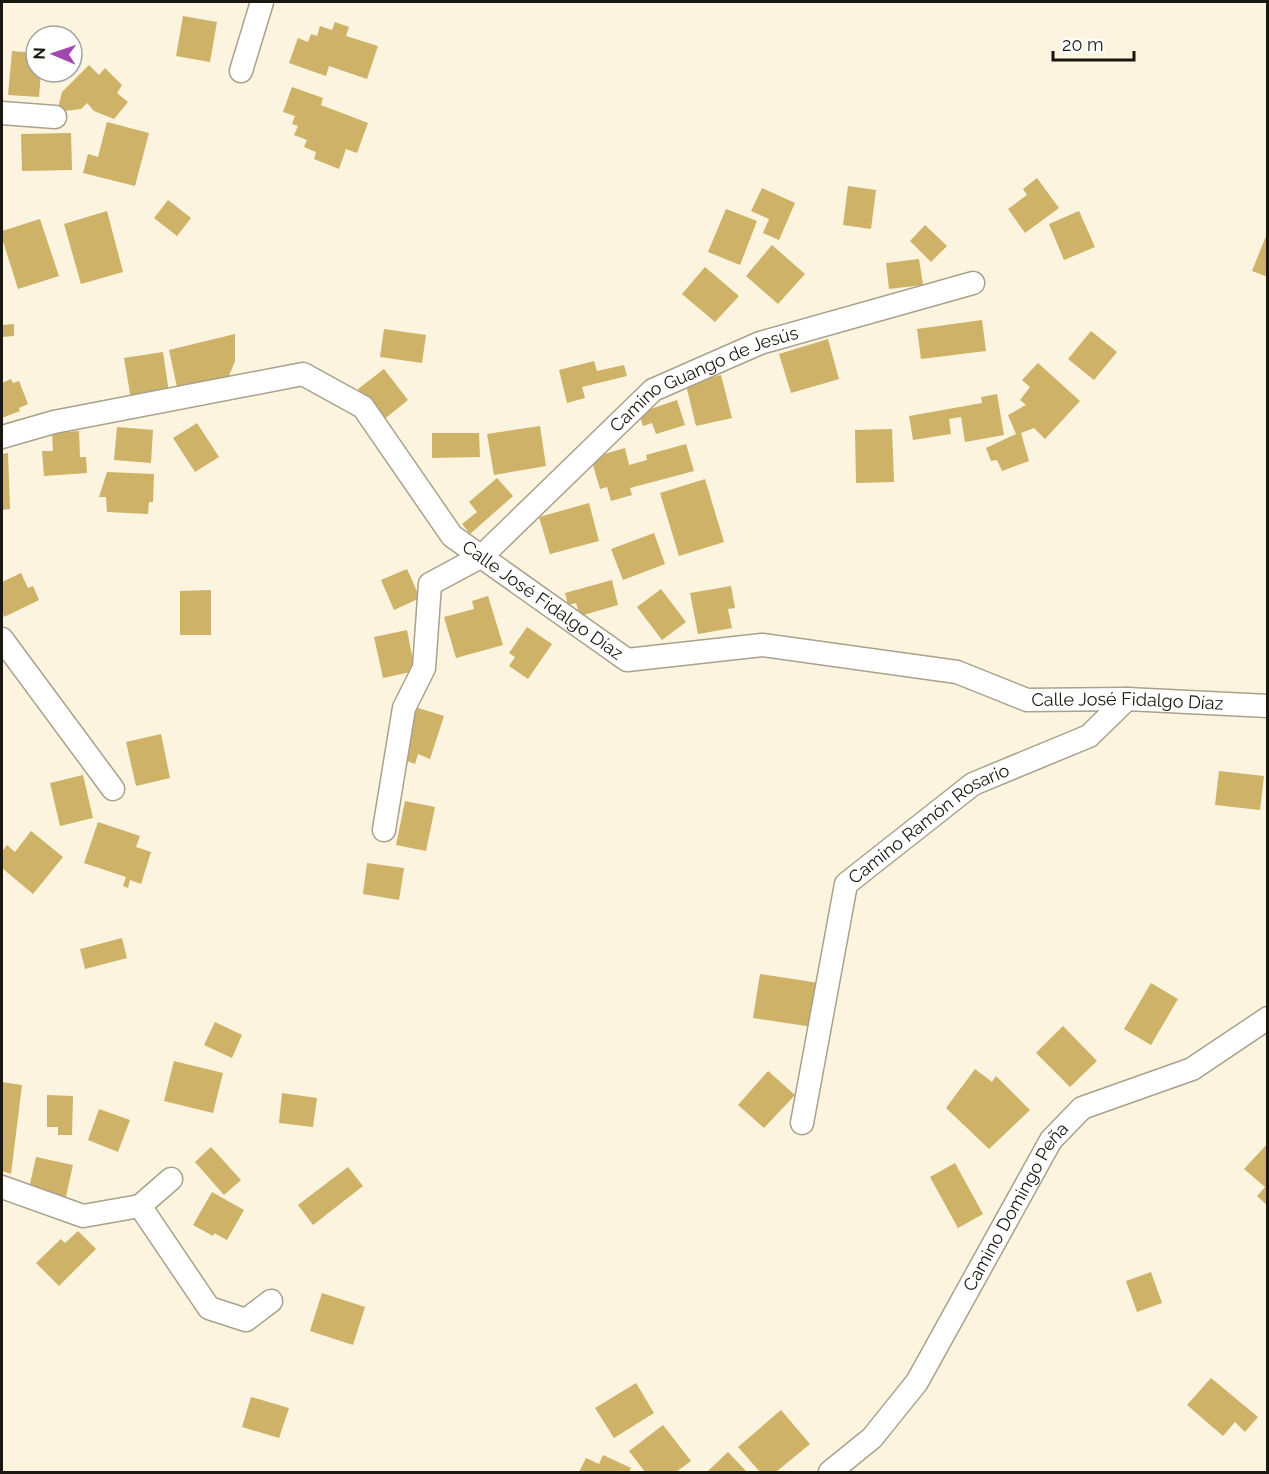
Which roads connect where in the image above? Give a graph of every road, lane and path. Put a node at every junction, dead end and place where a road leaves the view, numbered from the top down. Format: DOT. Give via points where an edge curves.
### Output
graph roads {
  1 [pos="262,2"];
  2 [pos="241,70"];
  3 [pos="2,113"];
  4 [pos="55,117"];
  5 [pos="973,283"];
  6 [pos="2,437"];
  7 [pos="482,556"];
  8 [pos="2,639"];
  9 [pos="1127,699"];
  10 [pos="1268,706"];
  11 [pos="113,789"];
  12 [pos="384,830"];
  13 [pos="1268,1018"];
  14 [pos="802,1123"];
  15 [pos="171,1179"];
  16 [pos="2,1187"];
  17 [pos="140,1206"];
  18 [pos="271,1301"];
  19 [pos="830,1473"];
  1 -- 2 [label="street"];
  3 -- 4 [label="street"];
  5 -- 7 [label="street, Camino Guango de Jesús" via="760,343 652,390"];
  6 -- 7 [label="street, Calle José Fidalgo Díaz" via="54,422 303,374 363,407 452,536"];
  7 -- 9 [label="street, Calle José Fidalgo Díaz" via="627,660 762,645 957,672 1028,700"];
  7 -- 12 [label="street, Camino Guango de Jesús" via="430,584 424,668 404,708"];
  8 -- 11 [label="street"];
  9 -- 10 [label="street, Calle José Fidalgo Díaz"];
  9 -- 14 [label="street, Camino Ramón Rosario" via="1089,736 973,784 846,884"];
  13 -- 19 [label="street, Camino Domingo Peña" via="1192,1069 1082,1108 1052,1140 917,1382 872,1438"];
  15 -- 17 [label="street"];
  16 -- 17 [label="street" via="83,1216"];
  17 -- 18 [label="street" via="209,1308 246,1320"];
}
